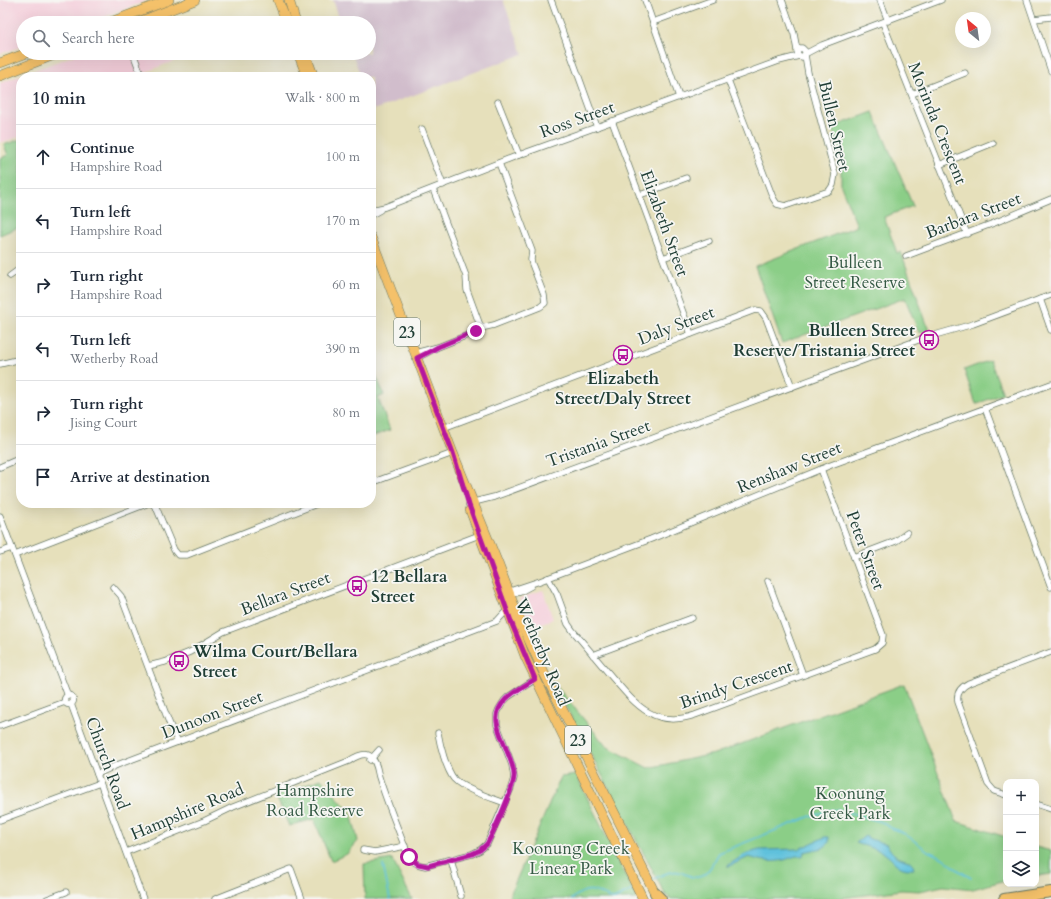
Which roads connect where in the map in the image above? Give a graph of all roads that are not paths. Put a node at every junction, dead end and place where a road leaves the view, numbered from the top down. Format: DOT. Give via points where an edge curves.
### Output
graph roads {
  1 [pos="195,0"];
  2 [pos="278,0"];
  3 [pos="289,0"];
  4 [pos="551,0"];
  5 [pos="645,0"];
  6 [pos="713,0"];
  7 [pos="782,0"];
  8 [pos="880,0"];
  9 [pos="941,0"];
  10 [pos="1027,0"];
  11 [pos="170,3"];
  12 [pos="130,16"];
  13 [pos="148,16"];
  14 [pos="284,16"];
  15 [pos="294,16"];
  16 [pos="1051,17"];
  17 [pos="1034,19"];
  18 [pos="653,22"];
  19 [pos="886,22"];
  20 [pos="801,52"];
  21 [pos="16,57"];
  22 [pos="41,60"];
  23 [pos="136,60"];
  24 [pos="301,60"];
  25 [pos="308,60"];
  26 [pos="0,63"];
  27 [pos="1051,71"];
  28 [pos="140,72"];
  29 [pos="305,72"];
  30 [pos="312,72"];
  31 [pos="965,73"];
  32 [pos="0,76"];
  33 [pos="728,80"];
  34 [pos="912,94"];
  35 [pos="679,98"];
  36 [pos="498,102"];
  37 [pos="612,121"];
  38 [pos="597,127"];
  39 [pos="422,129"];
  40 [pos="993,144"];
  41 [pos="519,155"];
  42 [pos="499,163"];
  43 [pos="939,165"];
  44 [pos="686,178"];
  45 [pos="444,185"];
  46 [pos="433,189"];
  47 [pos="640,195"];
  48 [pos="1051,199"];
  49 [pos="385,207"];
  50 [pos="376,209"];
  51 [pos="376,212"];
  52 [pos="966,234"];
  53 [pos="709,241"];
  54 [pos="376,250"];
  55 [pos="906,256"];
  56 [pos="663,258"];
  57 [pos="16,272"];
  58 [pos="10,276"];
  59 [pos="1051,295"];
  60 [pos="1040,299"];
  61 [pos="481,328"];
  62 [pos="1051,330"];
  63 [pos="691,334"];
  64 [pos="416,355"];
  65 [pos="16,360"];
  66 [pos="0,364"];
  67 [pos="1051,384"];
  68 [pos="792,387"];
  69 [pos="985,408"];
  70 [pos="443,428"];
  71 [pos="453,453"];
  72 [pos="16,460"];
  73 [pos="0,467"];
  74 [pos="821,469"];
  75 [pos="376,481"];
  76 [pos="473,504"];
  77 [pos="137,508"];
  78 [pos="156,508"];
  79 [pos="306,508"];
  80 [pos="0,516"];
  81 [pos="907,533"];
  82 [pos="483,534"];
  83 [pos="12,548"];
  84 [pos="0,552"];
  85 [pos="15,555"];
  86 [pos="854,557"];
  87 [pos="550,577"];
  88 [pos="768,581"];
  89 [pos="113,587"];
  90 [pos="1051,587"];
  91 [pos="507,593"];
  92 [pos="508,610"];
  93 [pos="692,618"];
  94 [pos="497,621"];
  95 [pos="512,624"];
  96 [pos="882,641"];
  97 [pos="1051,652"];
  98 [pos="593,655"];
  99 [pos="149,669"];
  100 [pos="544,673"];
  101 [pos="803,675"];
  102 [pos="535,679"];
  103 [pos="68,701"];
  104 [pos="0,726"];
  105 [pos="438,733"];
  106 [pos="176,742"];
  107 [pos="379,750"];
  108 [pos="371,759"];
  109 [pos="96,772"];
  110 [pos="100,783"];
  111 [pos="1003,794"];
  112 [pos="505,803"];
  113 [pos="1039,805"];
  114 [pos="1051,809"];
  115 [pos="0,820"];
  116 [pos="404,846"];
  117 [pos="363,850"];
  118 [pos="126,852"];
  119 [pos="451,860"];
  120 [pos="66,892"];
  121 [pos="1051,892"];
  122 [pos="461,896"];
  123 [pos="658,897"];
  124 [pos="47,899"];
  125 [pos="144,899"];
  126 [pos="215,899"];
  127 [pos="302,899"];
  128 [pos="643,899"];
  129 [pos="1004,899"];
  1 -- 11 [label="main road"];
  2 -- 14 [label="main road"];
  3 -- 15 [label="main road"];
  4 -- 38 [label="street"];
  5 -- 18 [label="street"];
  6 -- 18 [label="street"];
  7 -- 20 [label="street, Bullen Street"];
  8 -- 19 [label="street, Morinda Crescent"];
  9 -- 19 [label="street, Ross Street"];
  10 -- 17 [label="street"];
  11 -- 12 [label="main road"];
  11 -- 13 [label="main road"];
  16 -- 17 [label="street"];
  17 -- 27 [label="street"];
  18 -- 35 [label="street"];
  19 -- 20 [label="street, Ross Street"];
  19 -- 34 [label="street, Morinda Crescent"];
  20 -- 33 [label="street, Ross Street"];
  20 -- 33 [label="street, Bullen Street" via="835,174 834,185 829,191 785,206 777,204"];
  21 -- 26 [label="main road"];
  22 -- 32 [label="main road"];
  23 -- 28 [label="street"];
  24 -- 29 [label="main road"];
  25 -- 30 [label="main road"];
  31 -- 34 [label="street"];
  33 -- 35 [label="street, Ross Street"];
  34 -- 43 [label="street, Morinda Crescent"];
  35 -- 37 [label="street, Ross Street"];
  36 -- 41 [label="street"];
  37 -- 38 [label="street, Ross Street"];
  37 -- 47 [label="street, Elizabeth Street"];
  38 -- 41 [label="street, Ross Street"];
  39 -- 45 [label="street"];
  40 -- 43 [label="street"];
  41 -- 42 [label="street, Ross Street"];
  42 -- 45 [label="street, Ross Street"];
  42 -- 61 [label="street" via="532,251 531,260 545,303"];
  43 -- 52 [label="street, Morinda Crescent"];
  44 -- 47 [label="street"];
  45 -- 46 [label="street, Ross Street"];
  46 -- 49 [label="street, Ross Street"];
  46 -- 61 [label="street" via="466,276 467,290"];
  47 -- 56 [label="street, Elizabeth Street"];
  48 -- 52 [label="street, Barbara Street"];
  49 -- 50 [label="street, Ross Street"];
  49 -- 51 [label="street, Ross Street"];
  52 -- 55 [label="street, Barbara Street"];
  53 -- 56 [label="street"];
  54 -- 64 [label="main road, Wetherby Road / 23"];
  56 -- 63 [label="street, Elizabeth Street"];
  57 -- 58 [label="street"];
  59 -- 60 [label="street, Tristania Street"];
  60 -- 62 [label="street"];
  60 -- 68 [label="street, Tristania Street" via="973,324 921,339"];
  61 -- 64 [label="street"];
  63 -- 68 [label="street, Daly Street" via="751,311 761,311"];
  63 -- 70 [label="street, Daly Street"];
  64 -- 70 [label="main road, Wetherby Road / 23"];
  65 -- 66 [label="street"];
  67 -- 69 [label="street, Renshaw Street"];
  68 -- 76 [label="street, Tristania Street"];
  69 -- 74 [label="street, Renshaw Street"];
  69 -- 90 [label="street"];
  70 -- 71 [label="main road, Wetherby Road / 23"];
  71 -- 75 [label="street"];
  71 -- 76 [label="main road, Wetherby Road / 23"];
  72 -- 73 [label="street"];
  74 -- 86 [label="street, Peter Street"];
  74 -- 87 [label="street, Renshaw Street" via="651,539"];
  76 -- 82 [label="main road, Wetherby Road / 23"];
  77 -- 85 [label="street"];
  78 -- 79 [label="street" via="178,555 187,555"];
  80 -- 83 [label="street, Church Road"];
  81 -- 86 [label="street" via="896,541"];
  82 -- 91 [label="main road, Wetherby Road / 23"];
  82 -- 99 [label="street, Bellara Street" via="223,632 190,652"];
  83 -- 84 [label="street"];
  83 -- 85 [label="street, Church Road"];
  85 -- 103 [label="street, Church Road"];
  86 -- 96 [label="street, Peter Street" via="882,632"];
  87 -- 91 [label="street, Renshaw Street"];
  87 -- 98 [label="street, Brindy Crescent" via="568,624"];
  88 -- 101 [label="street"];
  89 -- 99 [label="street" via="121,596"];
  91 -- 92 [label="main road, Wetherby Road / 23"];
  91 -- 100 [label="main road, Wetherby Road / 23"];
  92 -- 94 [label="street, Dunoon Street"];
  92 -- 95 [label="main road, Wetherby Road / 23"];
  93 -- 98 [label="street"];
  94 -- 95 [label="street"];
  94 -- 106 [label="street, Dunoon Street"];
  95 -- 102 [label="main road, Wetherby Road / 23"];
  96 -- 101 [label="street, Brindy Crescent" via="875,649"];
  97 -- 111 [label="street" via="969,683 958,693 958,702 988,784 994,791"];
  98 -- 101 [label="street, Brindy Crescent" via="633,702 648,713 668,719 695,715"];
  99 -- 106 [label="street"];
  100 -- 102 [label="street"];
  100 -- 123 [label="main road, Wetherby Road / 23"];
  102 -- 112 [label="street" via="504,701 497,714 497,724 514,774"];
  102 -- 128 [label="main road, Wetherby Road / 23"];
  103 -- 104 [label="street"];
  103 -- 109 [label="street, Church Road"];
  105 -- 112 [label="street" via="454,779"];
  106 -- 109 [label="street, Dunoon Street"];
  107 -- 108 [label="street"];
  108 -- 116 [label="street"];
  108 -- 118 [label="street, Hampshire Road" via="349,761"];
  109 -- 110 [label="street, Church Road"];
  110 -- 115 [label="street"];
  110 -- 118 [label="street, Church Road"];
  112 -- 119 [label="street" via="485,846 475,853"];
  113 -- 114 [label="street"];
  116 -- 117 [label="street" via="375,852"];
  116 -- 119 [label="street" via="411,859 420,865 428,866"];
  118 -- 125 [label="street, Church Road"];
  119 -- 122 [label="street"];
  120 -- 124 [label="street"];
  121 -- 129 [label="highway"];
  126 -- 127 [label="street" via="291,869"];
}
